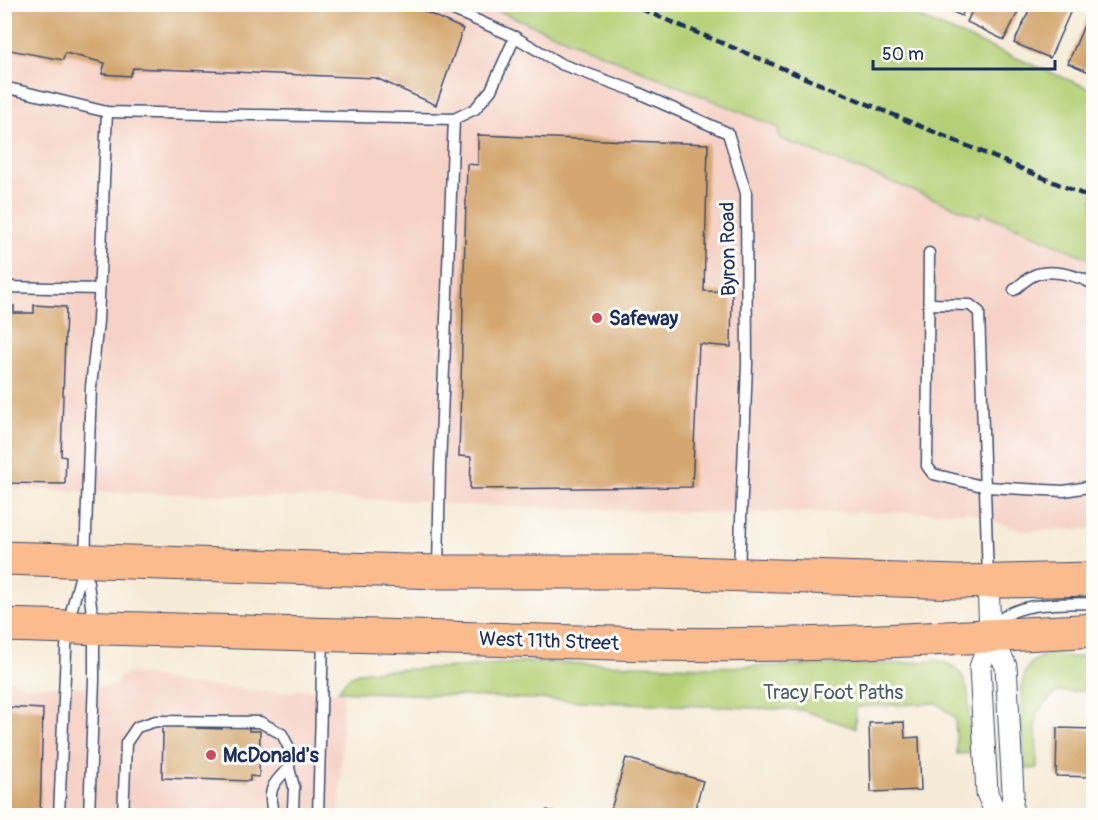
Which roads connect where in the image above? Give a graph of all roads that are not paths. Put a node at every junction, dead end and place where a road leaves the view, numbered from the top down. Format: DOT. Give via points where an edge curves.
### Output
graph roads {
  1 [pos="440,4"];
  2 [pos="515,37"];
  3 [pos="4,87"];
  4 [pos="107,112"];
  5 [pos="454,119"];
  6 [pos="929,254"];
  7 [pos="1094,284"];
  8 [pos="4,287"];
  9 [pos="99,290"];
  10 [pos="1014,290"];
  11 [pos="929,304"];
  12 [pos="1094,486"];
  13 [pos="986,487"];
  14 [pos="4,558"];
  15 [pos="85,561"];
  16 [pos="438,572"];
  17 [pos="739,575"];
  18 [pos="1094,579"];
  19 [pos="988,582"];
  20 [pos="1094,603"];
  21 [pos="4,625"];
  22 [pos="80,628"];
  23 [pos="1094,630"];
  24 [pos="323,635"];
  25 [pos="990,635"];
  26 [pos="289,768"];
  27 [pos="59,816"];
  28 [pos="89,816"];
  29 [pos="123,816"];
  30 [pos="274,816"];
  31 [pos="290,816"];
  32 [pos="318,816"];
  33 [pos="997,816"];
  34 [pos="1011,816"];
  1 -- 2 [label="lane, Byron Road"];
  2 -- 5 [label="lane" via="491,90 475,109"];
  2 -- 17 [label="lane, Byron Road" via="561,64 632,90 728,133 746,193 747,364"];
  3 -- 4 [label="lane"];
  4 -- 5 [label="lane"];
  4 -- 9 [label="lane"];
  5 -- 16 [label="lane"];
  6 -- 11 [label="lane"];
  7 -- 10 [label="lane" via="1051,272 1026,279"];
  8 -- 9 [label="lane"];
  9 -- 15 [label="lane"];
  11 -- 13 [label="lane" via="927,466 933,474"];
  11 -- 13 [label="lane" via="970,304 979,312"];
  12 -- 13 [label="lane" via="1064,491"];
  13 -- 19 [label="lane"];
  14 -- 15 [label="main road"];
  15 -- 16 [label="main road"];
  15 -- 22 [label="lane"];
  15 -- 22 [label="lane"];
  16 -- 17 [label="main road"];
  17 -- 19 [label="main road"];
  18 -- 19 [label="main road"];
  19 -- 25 [label="street"];
  20 -- 25 [label="lane" via="1017,610 1000,620"];
  21 -- 22 [label="main road, West 11th Street"];
  22 -- 24 [label="main road, West 11th Street"];
  22 -- 27 [label="lane"];
  22 -- 28 [label="lane" via="94,680"];
  23 -- 25 [label="main road, West 11th Street"];
  24 -- 25 [label="main road, West 11th Street" via="725,645"];
  24 -- 32 [label="lane"];
  25 -- 33 [label="street" via="980,668 987,793"];
  25 -- 34 [label="street" via="1006,666"];
  26 -- 29 [label="lane" via="290,750 282,734 260,722 156,721 137,727 126,743"];
  26 -- 30 [label="lane" via="276,780 270,793"];
  26 -- 31 [label="lane" via="294,787"];
}
